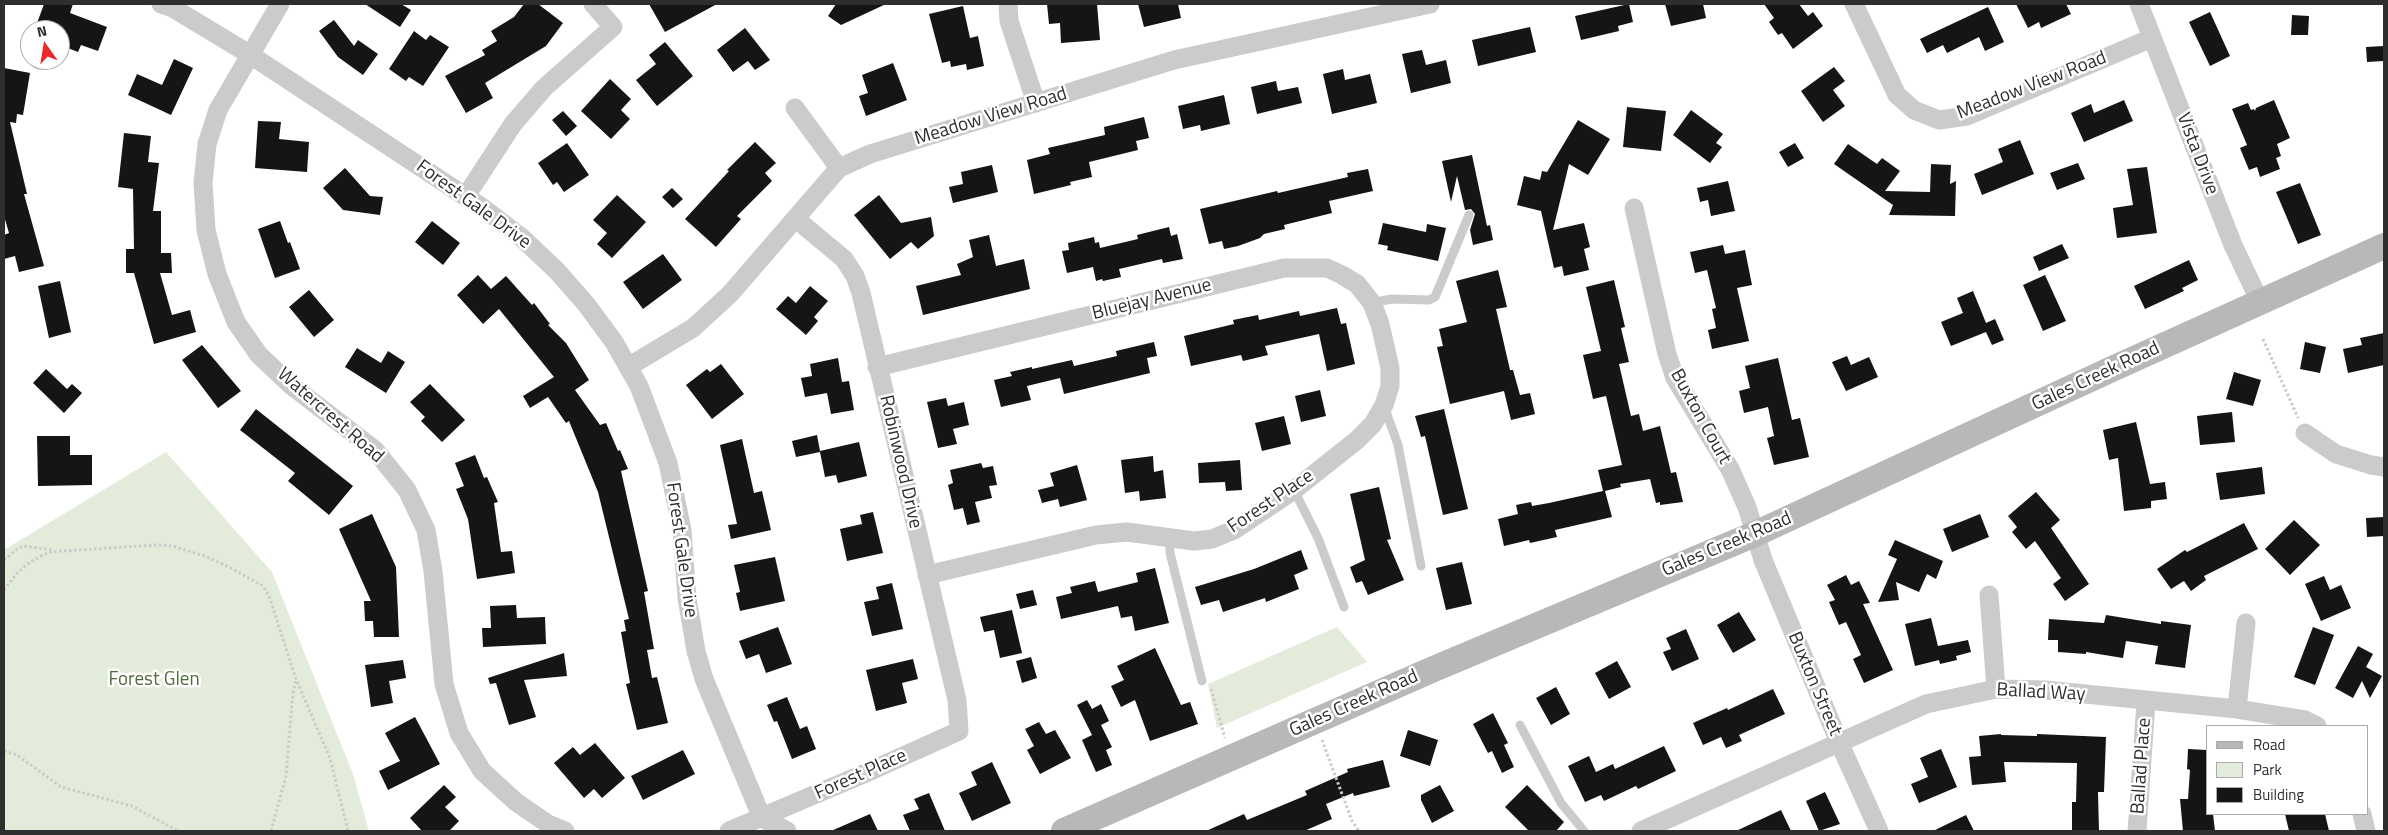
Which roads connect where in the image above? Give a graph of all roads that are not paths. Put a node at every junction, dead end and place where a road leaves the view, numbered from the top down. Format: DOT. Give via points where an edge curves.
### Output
graph roads {
  1 [pos="161,4"];
  2 [pos="280,4"];
  3 [pos="593,4"];
  4 [pos="1008,4"];
  5 [pos="1430,4"];
  6 [pos="1854,4"];
  7 [pos="2139,4"];
  8 [pos="2152,38"];
  9 [pos="249,54"];
  10 [pos="1036,103"];
  11 [pos="795,108"];
  12 [pos="838,168"];
  13 [pos="466,196"];
  14 [pos="1634,208"];
  15 [pos="1469,215"];
  16 [pos="796,218"];
  17 [pos="2384,246"];
  18 [pos="2260,302"];
  19 [pos="1372,303"];
  20 [pos="1386,347"];
  21 [pos="628,367"];
  22 [pos="877,367"];
  23 [pos="1384,405"];
  24 [pos="2305,433"];
  25 [pos="2384,467"];
  26 [pos="1294,490"];
  27 [pos="1755,534"];
  28 [pos="1170,537"];
  29 [pos="1421,566"];
  30 [pos="927,575"];
  31 [pos="1989,595"];
  32 [pos="1344,607"];
  33 [pos="2246,623"];
  34 [pos="1202,681"];
  35 [pos="1996,689"];
  36 [pos="2146,702"];
  37 [pos="2237,709"];
  38 [pos="1520,725"];
  39 [pos="2315,725"];
  40 [pos="959,730"];
  41 [pos="1838,742"];
  42 [pos="2362,815"];
  43 [pos="759,825"];
  44 [pos="565,831"];
  45 [pos="729,831"];
  46 [pos="787,831"];
  47 [pos="1064,831"];
  48 [pos="1584,831"];
  49 [pos="1641,831"];
  50 [pos="1880,831"];
  51 [pos="2137,831"];
  52 [pos="2366,831"];
  1 -- 9 [label="street, Forest Gale Drive"];
  2 -- 9 [label="street, Watercrest Road"];
  3 -- 13 [label="street" via="613,27 544,88 513,124"];
  4 -- 10 [label="street" via="1009,21"];
  5 -- 10 [label="street, Meadow View Road" via="1174,60"];
  6 -- 8 [label="street, Meadow View Road" via="1897,94 1914,110 1939,120 1967,116"];
  7 -- 8 [label="street, Vista Drive"];
  8 -- 18 [label="street, Vista Drive" via="2233,245"];
  9 -- 13 [label="street, Forest Gale Drive"];
  9 -- 44 [label="street, Watercrest Road" via="218,110 207,144 203,183 206,230 217,274 236,322 266,361 292,386 375,450 407,490 426,530 444,684 459,733 482,772 516,802 548,824"];
  10 -- 12 [label="street, Meadow View Road" via="870,154"];
  11 -- 12 [label="street"];
  12 -- 16 [label="street, Meadow View Road"];
  13 -- 21 [label="street, Forest Gale Drive" via="522,237 557,271 614,342"];
  14 -- 27 [label="street, Buxton Court" via="1675,378 1730,469"];
  15 -- 19 [label="lane" via="1435,297"];
  16 -- 21 [label="street, Meadow View Road" via="730,294 694,328"];
  16 -- 22 [label="street, Robinwood Drive" via="844,259 855,276"];
  17 -- 18 [label="main road, Gales Creek Road"];
  18 -- 27 [label="main road, Gales Creek Road"];
  19 -- 20 [label="street, Bluejay Avenue"];
  19 -- 22 [label="street, Bluejay Avenue" via="1357,284 1326,268 1284,268"];
  20 -- 23 [label="street, Forest Place" via="1390,386"];
  21 -- 43 [label="street, Forest Gale Drive" via="639,386 670,472 682,530 687,598 704,679"];
  22 -- 30 [label="street, Robinwood Drive"];
  23 -- 26 [label="street, Forest Place" via="1373,424 1357,440"];
  23 -- 29 [label="lane" via="1398,445"];
  24 -- 25 [label="street" via="2336,454"];
  26 -- 28 [label="street, Forest Place" via="1234,530 1212,539 1194,541"];
  26 -- 32 [label="lane" via="1318,538"];
  27 -- 41 [label="street, Buxton Street"];
  27 -- 47 [label="main road, Gales Creek Road" via="1313,721"];
  28 -- 30 [label="street, Forest Place" via="1127,532 1096,535"];
  28 -- 34 [label="lane" via="1170,553"];
  30 -- 40 [label="street, Robinwood Drive" via="957,700"];
  31 -- 35 [label="street"];
  33 -- 37 [label="street"];
  35 -- 36 [label="street, Ballad Way" via="2045,690"];
  35 -- 41 [label="street, Ballad Way" via="1926,704"];
  36 -- 37 [label="street, Ballad Way"];
  36 -- 51 [label="street, Ballad Place"];
  37 -- 39 [label="street, Ballad Way" via="2305,720"];
  38 -- 48 [label="lane" via="1561,804"];
  40 -- 43 [label="street, Forest Place"];
  41 -- 49 [label="street, Ballad Way"];
  41 -- 50 [label="street, Buxton Street"];
  42 -- 52 [label="street"];
  43 -- 45 [label="street"];
  43 -- 46 [label="street"];
}
